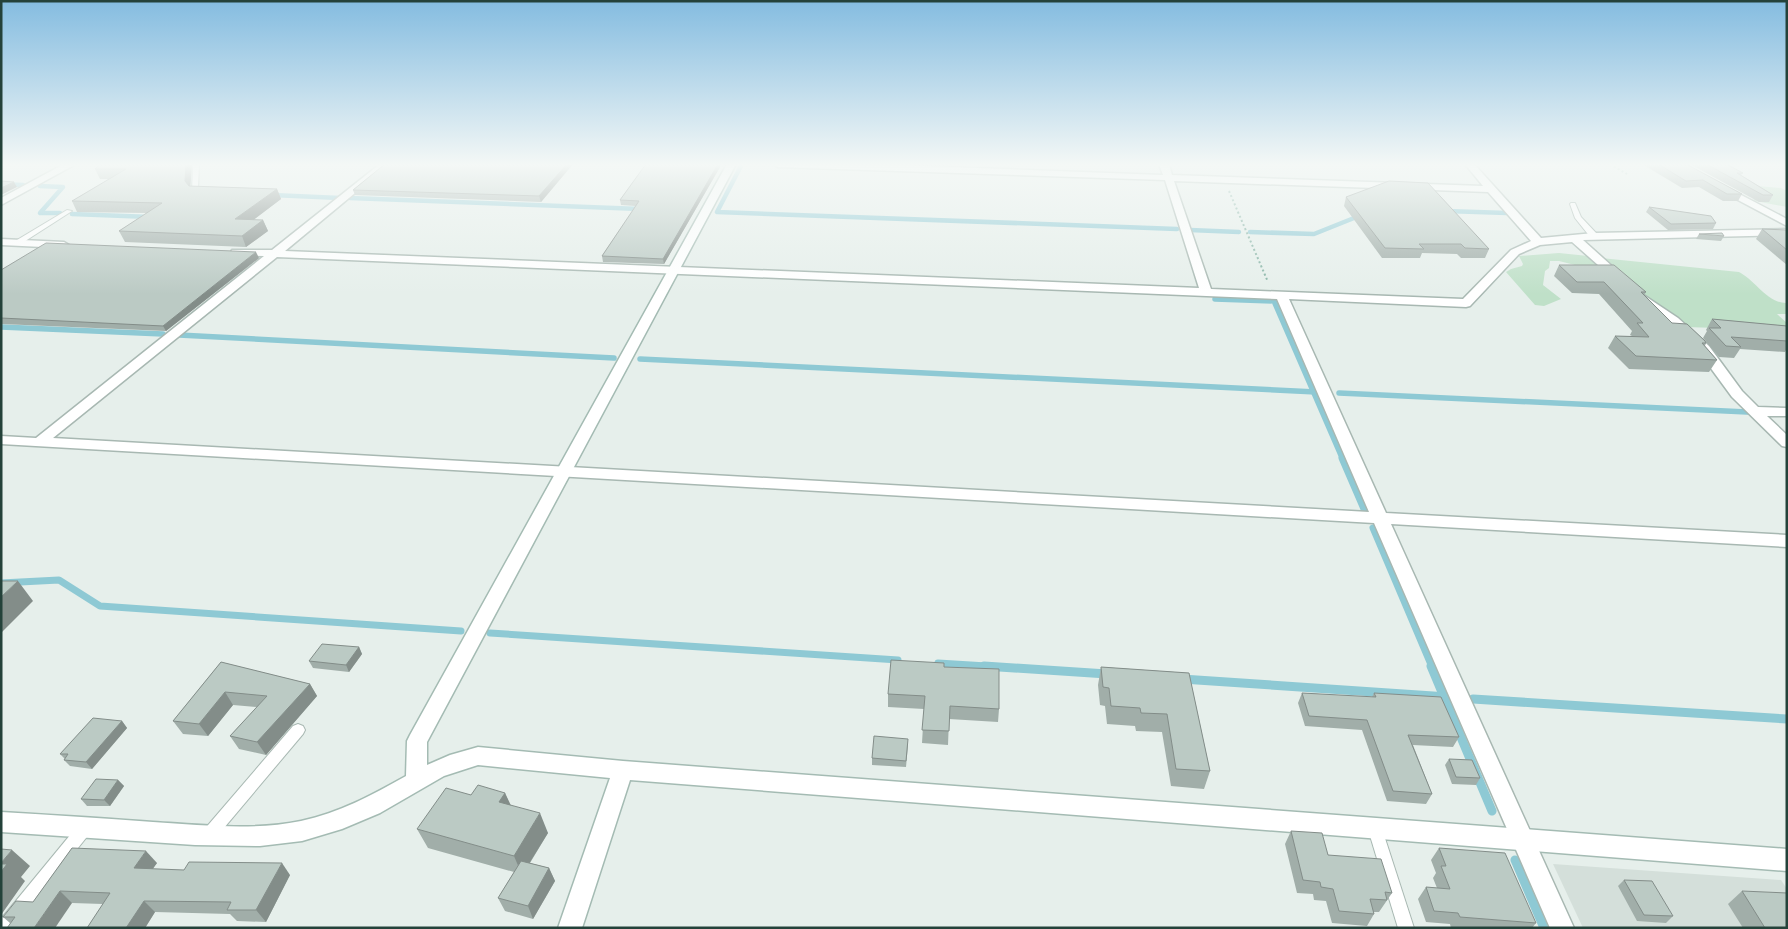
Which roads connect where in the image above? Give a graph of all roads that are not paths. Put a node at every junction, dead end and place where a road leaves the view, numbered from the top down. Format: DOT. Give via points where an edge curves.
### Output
graph roads {
  1 [pos="332,207"];
  2 [pos="709,207"];
  3 [pos="1178,207"];
  4 [pos="1508,207"];
  5 [pos="1574,207"];
  6 [pos="1758,207"];
  7 [pos="69,211"];
  8 [pos="1787,223"];
  9 [pos="1787,232"];
  10 [pos="1594,236"];
  11 [pos="1574,238"];
  12 [pos="1,242"];
  13 [pos="1538,242"];
  14 [pos="16,243"];
  15 [pos="76,245"];
  16 [pos="225,252"];
  17 [pos="274,254"];
  18 [pos="674,271"];
  19 [pos="1206,293"];
  20 [pos="1278,297"];
  21 [pos="1753,411"];
  22 [pos="1787,412"];
  23 [pos="1,440"];
  24 [pos="40,442"];
  25 [pos="1786,442"];
  26 [pos="564,472"];
  27 [pos="1380,518"];
  28 [pos="1787,541"];
  29 [pos="298,730"];
  30 [pos="623,770"];
  31 [pos="416,781"];
  32 [pos="1,822"];
  33 [pos="85,828"];
  34 [pos="1375,829"];
  35 [pos="208,836"];
  36 [pos="1523,840"];
  37 [pos="1787,860"];
  38 [pos="4,928"];
  39 [pos="570,928"];
  40 [pos="1406,928"];
  41 [pos="1562,928"];
  1 -- 17 [label="street"];
  2 -- 18 [label="street"];
  3 -- 19 [label="street"];
  4 -- 13 [label="street"];
  5 -- 10 [label="lane" via="1578,218"];
  6 -- 8 [label="street"];
  7 -- 14 [label="lane"];
  9 -- 10 [label="street"];
  10 -- 11 [label="street"];
  11 -- 13 [label="street"];
  11 -- 21 [label="street" via="1704,349"];
  12 -- 14 [label="street"];
  13 -- 20 [label="street" via="1515,252 1466,303"];
  14 -- 15 [label="street"];
  16 -- 17 [label="street"];
  17 -- 18 [label="street"];
  17 -- 24 [label="street"];
  18 -- 19 [label="street"];
  18 -- 26 [label="street"];
  19 -- 20 [label="street"];
  20 -- 27 [label="street"];
  21 -- 22 [label="street"];
  21 -- 25 [label="street"];
  23 -- 24 [label="street"];
  24 -- 26 [label="street"];
  26 -- 27 [label="street"];
  26 -- 31 [label="street" via="417,741"];
  27 -- 28 [label="street"];
  27 -- 36 [label="street"];
  29 -- 35 [label="lane"];
  30 -- 31 [label="street" via="478,756 460,759"];
  30 -- 34 [label="street"];
  30 -- 39 [label="street"];
  31 -- 35 [label="street" via="371,807 300,832"];
  32 -- 33 [label="street"];
  33 -- 35 [label="street"];
  33 -- 38 [label="lane"];
  34 -- 36 [label="street"];
  34 -- 40 [label="lane"];
  36 -- 37 [label="street"];
  36 -- 41 [label="street"];
}
